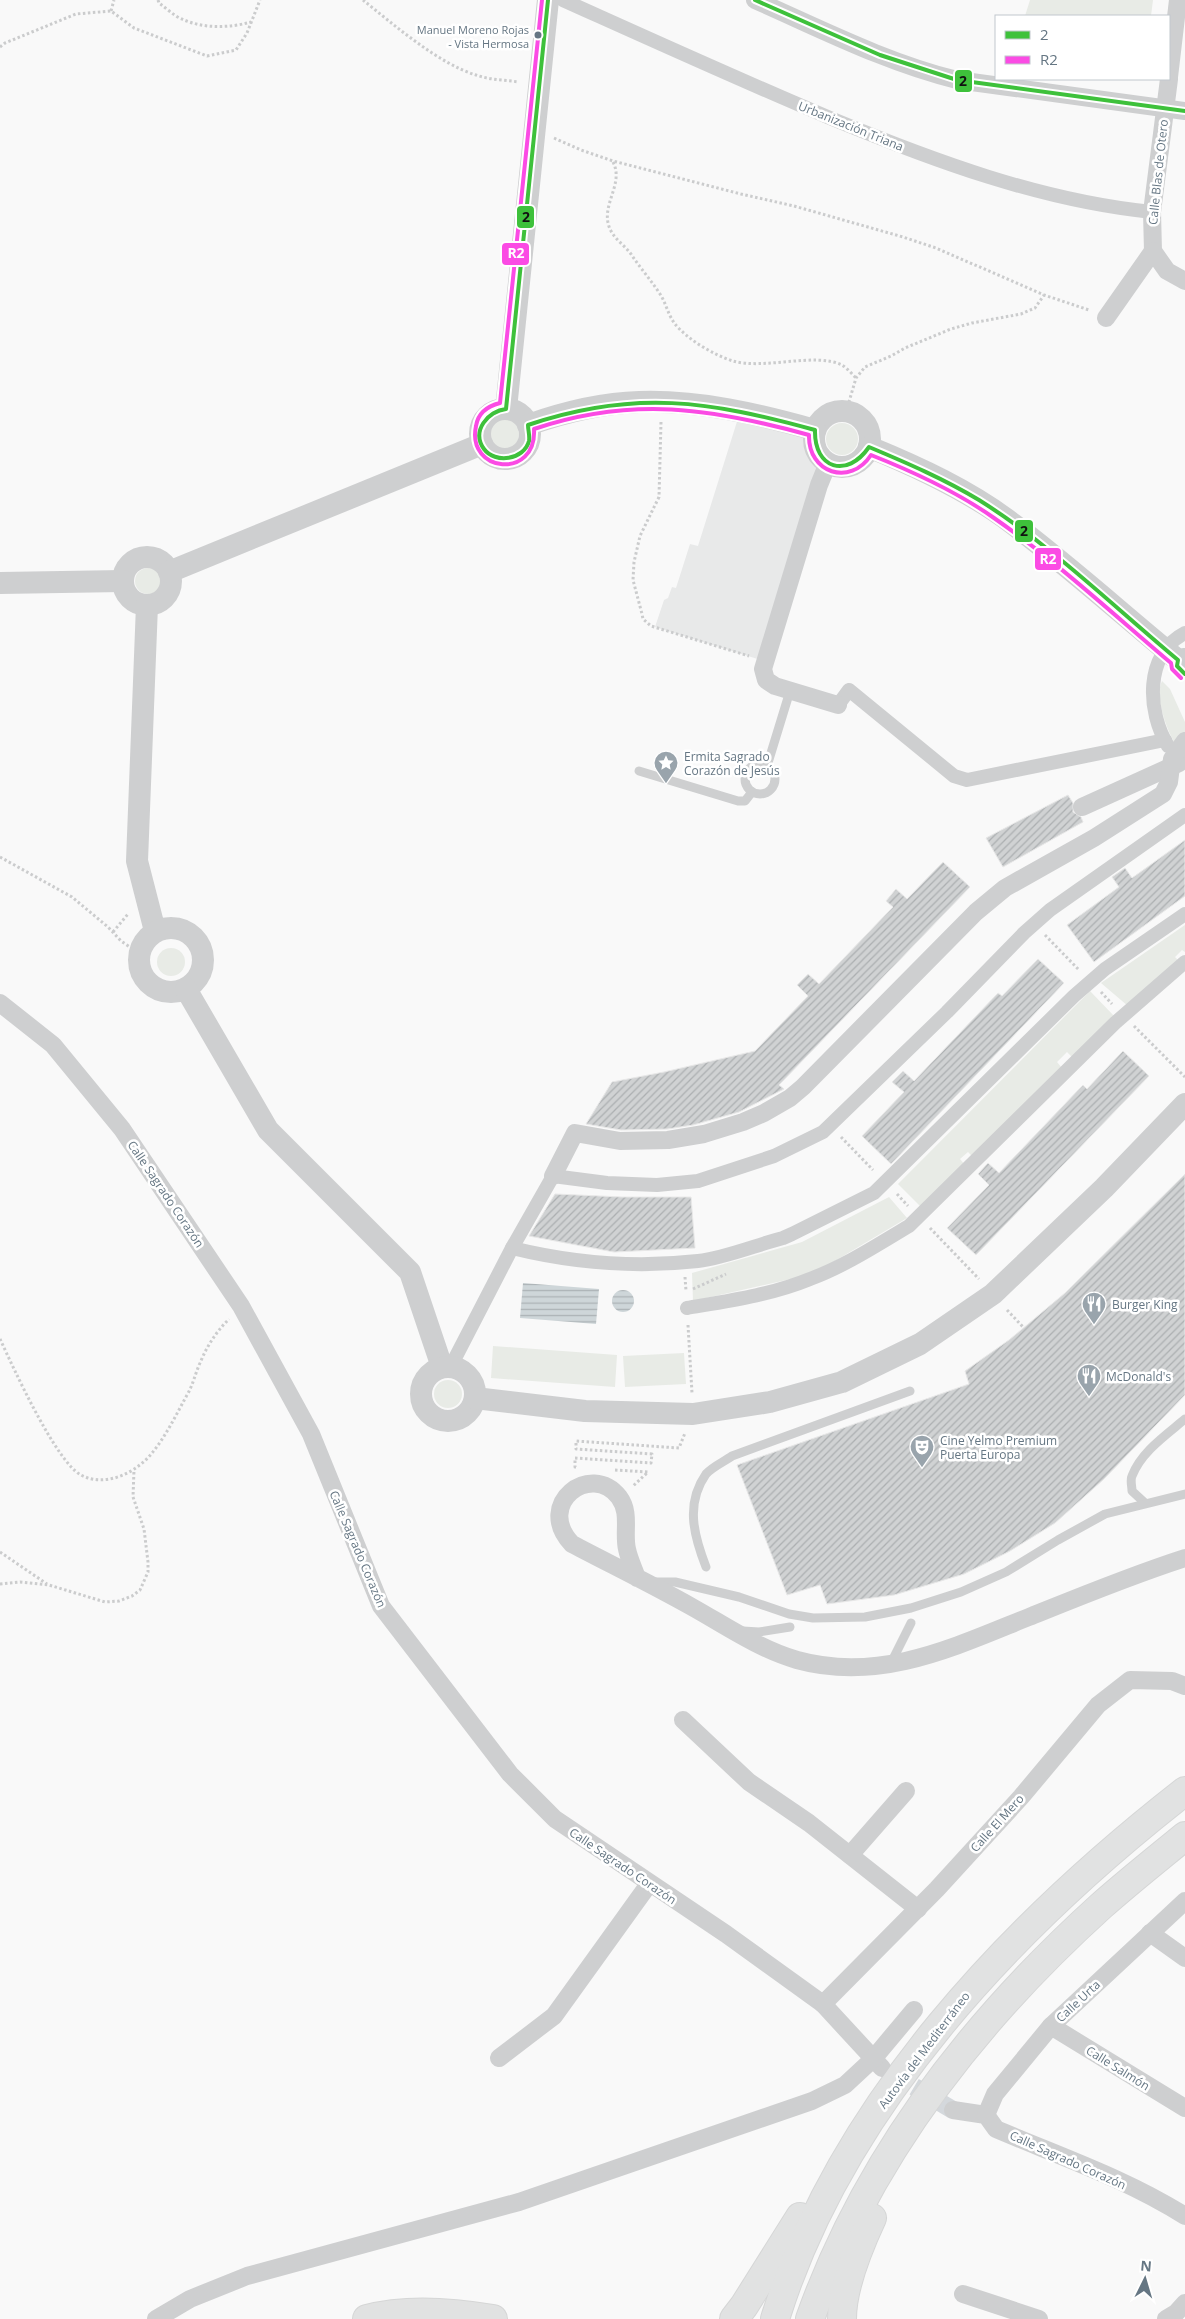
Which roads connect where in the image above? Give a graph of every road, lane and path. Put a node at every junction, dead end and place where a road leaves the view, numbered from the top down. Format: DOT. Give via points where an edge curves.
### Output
graph roads {
  1 [pos="114,0"];
  2 [pos="158,0"];
  3 [pos="260,0"];
  4 [pos="363,0"];
  5 [pos="548,0"];
  6 [pos="563,0"];
  7 [pos="755,0"];
  8 [pos="1178,0"];
  9 [pos="111,11"];
  10 [pos="252,22"];
  11 [pos="0,47"];
  12 [pos="1170,69"];
  13 [pos="1169,80"];
  14 [pos="539,84"];
  15 [pos="1165,109"];
  16 [pos="1185,111"];
  17 [pos="534,132"];
  18 [pos="613,161"];
  19 [pos="1152,212"];
  20 [pos="1153,251"];
  21 [pos="1185,281"];
  22 [pos="1044,295"];
  23 [pos="1106,318"];
  24 [pos="856,378"];
  25 [pos="661,402"];
  26 [pos="506,409"];
  27 [pos="846,412"];
  28 [pos="528,424"];
  29 [pos="815,430"];
  30 [pos="482,444"];
  31 [pos="869,447"];
  32 [pos="828,463"];
  33 [pos="169,572"];
  34 [pos="123,581"];
  35 [pos="0,583"];
  36 [pos="147,605"];
  37 [pos="1185,633"];
  38 [pos="764,661"];
  39 [pos="1178,661"];
  40 [pos="790,690"];
  41 [pos="838,705"];
  42 [pos="1178,755"];
  43 [pos="767,766"];
  44 [pos="639,771"];
  45 [pos="752,792"];
  46 [pos="1082,807"];
  47 [pos="1185,815"];
  48 [pos="0,856"];
  49 [pos="1185,914"];
  50 [pos="1034,924"];
  51 [pos="156,931"];
  52 [pos="140,954"];
  53 [pos="1068,959"];
  54 [pos="1185,962"];
  55 [pos="186,989"];
  56 [pos="0,1003"];
  57 [pos="1124,1016"];
  58 [pos="1185,1077"];
  59 [pos="1185,1104"];
  60 [pos="830,1126"];
  61 [pos="866,1162"];
  62 [pos="553,1176"];
  63 [pos="892,1189"];
  64 [pos="919,1217"];
  65 [pos="512,1248"];
  66 [pos="973,1272"];
  67 [pos="241,1306"];
  68 [pos="687,1308"];
  69 [pos="688,1327"];
  70 [pos="0,1339"];
  71 [pos="446,1367"];
  72 [pos="910,1391"];
  73 [pos="475,1398"];
  74 [pos="693,1414"];
  75 [pos="1185,1419"];
  76 [pos="584,1468"];
  77 [pos="134,1470"];
  78 [pos="612,1470"];
  79 [pos="1185,1494"];
  80 [pos="619,1498"];
  81 [pos="1145,1503"];
  82 [pos="0,1552"];
  83 [pos="1185,1558"];
  84 [pos="706,1567"];
  85 [pos="641,1580"];
  86 [pos="0,1584"];
  87 [pos="49,1585"];
  88 [pos="911,1623"];
  89 [pos="790,1627"];
  90 [pos="733,1630"];
  91 [pos="890,1665"];
  92 [pos="1185,1686"];
  93 [pos="683,1720"];
  94 [pos="906,1791"];
  95 [pos="1185,1791"];
  96 [pos="1185,1836"];
  97 [pos="850,1855"];
  98 [pos="649,1884"];
  99 [pos="1185,1901"];
  100 [pos="918,1908"];
  101 [pos="1150,1933"];
  102 [pos="1185,1958"];
  103 [pos="823,2004"];
  104 [pos="914,2010"];
  105 [pos="1051,2026"];
  106 [pos="500,2058"];
  107 [pos="877,2063"];
  108 [pos="1185,2108"];
  109 [pos="953,2110"];
  110 [pos="916,2113"];
  111 [pos="986,2114"];
  112 [pos="835,2180"];
  113 [pos="1185,2216"];
  114 [pos="962,2294"];
  115 [pos="1185,2303"];
  116 [pos="156,2319"];
  117 [pos="367,2319"];
  118 [pos="492,2319"];
  119 [pos="734,2319"];
  120 [pos="775,2319"];
  121 [pos="810,2319"];
  122 [pos="842,2319"];
  123 [pos="1039,2319"];
  124 [pos="1166,2319"];
  1 -- 9 [label="path"];
  2 -- 10 [label="path" via="181,19 200,24 233,27"];
  3 -- 10 [label="path"];
  4 -- 14 [label="path" via="406,34 476,76"];
  5 -- 14 [label="street"];
  6 -- 19 [label="street, Urbanización Triana" via="901,148 1058,197"];
  7 -- 15 [label="street" via="908,67 935,75"];
  8 -- 12 [label="street, Calle Blas de Otero"];
  9 -- 10 [label="path" via="134,28 207,56 236,50"];
  9 -- 11 [label="path" via="76,14"];
  13 -- 15 [label="street, Calle Blas de Otero"];
  14 -- 17 [label="street"];
  15 -- 16 [label="street"];
  15 -- 19 [label="street, Calle Blas de Otero"];
  17 -- 18 [label="path"];
  17 -- 26 [label="street"];
  18 -- 22 [label="path" via="903,237"];
  18 -- 24 [label="path" via="618,170 617,180 606,217 611,232 628,249 661,295 676,325 712,352 733,361 828,361 843,365"];
  19 -- 20 [label="street, Calle Blas de Otero"];
  20 -- 21 [label="street" via="1167,271"];
  20 -- 23 [label="street"];
  22 -- 23 [label="path" via="1095,310"];
  22 -- 24 [label="path" via="1035,308 952,329 865,367"];
  24 -- 27 [label="path"];
  25 -- 28 [label="street" via="604,406"];
  25 -- 29 [label="street" via="726,408"];
  25 -- 38 [label="path" via="659,497 640,536 634,562 633,580 643,619 651,626"];
  26 -- 28 [label="street" via="519,414"];
  26 -- 30 [label="street" via="486,417 480,430"];
  27 -- 29 [label="street" via="827,415"];
  27 -- 31 [label="street" via="855,414 867,428"];
  28 -- 30 [label="street" via="528,443 514,457 496,457"];
  29 -- 32 [label="street" via="814,445"];
  30 -- 33 [label="street"];
  31 -- 32 [label="street" via="852,465 844,467"];
  31 -- 39 [label="street" via="958,489 1012,523"];
  32 -- 38 [label="street"];
  33 -- 34 [label="street" via="156,559 140,558 128,565"];
  33 -- 36 [label="street" via="171,585 168,592 157,603"];
  34 -- 35 [label="street"];
  34 -- 36 [label="street" via="130,598"];
  36 -- 51 [label="street" via="137,861"];
  37 -- 39 [label="street" via="1177,637"];
  38 -- 40 [label="street" via="762,669 766,680"];
  39 -- 42 [label="street" via="1156,666 1153,684 1160,732"];
  40 -- 41 [label="street"];
  40 -- 43 [label="lane"];
  41 -- 42 [label="street" via="849,690 954,776 967,780"];
  42 -- 46 [label="street"];
  42 -- 62 [label="street" via="1162,794 1088,842 1013,884 976,912 790,1098 743,1122 704,1134 668,1140 620,1141 575,1133"];
  43 -- 45 [label="lane" via="761,764 749,769 745,781"];
  43 -- 45 [label="lane" via="772,770 775,784 766,793"];
  44 -- 45 [label="lane" via="738,801 745,800"];
  47 -- 50 [label="street"];
  48 -- 52 [label="path" via="72,897"];
  49 -- 65 [label="street" via="1105,968 874,1193 792,1234 699,1261 612,1265"];
  50 -- 53 [label="path"];
  50 -- 60 [label="street"];
  51 -- 52 [label="street" via="147,938"];
  51 -- 55 [label="street" via="176,927 194,936 200,945 204,954 200,975"];
  52 -- 55 [label="street" via="140,970 153,987 169,992"];
  54 -- 57 [label="street"];
  55 -- 71 [label="street" via="268,1130 410,1272"];
  56 -- 67 [label="street, Calle Sagrado Corazón" via="53,1045 122,1129"];
  57 -- 58 [label="path"];
  57 -- 64 [label="street"];
  59 -- 74 [label="street" via="1104,1188 992,1294 920,1344 842,1382 770,1402"];
  60 -- 61 [label="path"];
  60 -- 62 [label="street" via="774,1156 698,1181 624,1184"];
  62 -- 65 [label="street"];
  63 -- 64 [label="path"];
  64 -- 66 [label="path"];
  64 -- 68 [label="street" via="871,1248 810,1279 746,1298"];
  65 -- 71 [label="street"];
  67 -- 77 [label="path" via="215,1333 191,1388 166,1432 151,1455"];
  67 -- 98 [label="street, Calle Sagrado Corazón" via="311,1434 381,1606 510,1774 555,1819"];
  69 -- 74 [label="path"];
  70 -- 77 [label="path" via="28,1399 73,1470 102,1480"];
  71 -- 73 [label="street" via="467,1374 472,1380"];
  71 -- 73 [label="street" via="434,1371 423,1384 421,1394 427,1410 442,1420 460,1418 467,1413"];
  72 -- 84 [label="lane" via="732,1456 707,1473 694,1500 694,1536"];
  73 -- 74 [label="street" via="585,1412"];
  74 -- 76 [label="path" via="679,1448 576,1441 576,1449 652,1454 651,1463 575,1458 575,1467"];
  75 -- 81 [label="lane" via="1155,1444 1131,1478 1132,1491"];
  77 -- 87 [label="path" via="133,1497 144,1529 148,1562 148,1572 140,1590 119,1601 105,1602"];
  78 -- 80 [label="path" via="648,1472"];
  79 -- 81 [label="lane"];
  80 -- 85 [label="street" via="624,1508 626,1549"];
  80 -- 85 [label="street" via="611,1489 601,1485 578,1487 562,1502 559,1525 572,1544"];
  81 -- 85 [label="lane" via="1105,1514 1006,1572 961,1592 911,1608 865,1616 813,1618 675,1582"];
  82 -- 87 [label="path"];
  83 -- 91 [label="street" via="929,1656"];
  85 -- 90 [label="street"];
  86 -- 87 [label="path"];
  88 -- 91 [label="lane"];
  89 -- 90 [label="lane" via="760,1632"];
  90 -- 91 [label="street" via="796,1660 830,1668"];
  92 -- 100 [label="street, Calle El Mero" via="1172,1681 1130,1680 1098,1705 1021,1796"];
  93 -- 97 [label="street" via="749,1782"];
  94 -- 97 [label="street"];
  95 -- 112 [label="highway, Autovía del Mediterráneo" via="1056,1902 973,1986 892,2088"];
  96 -- 110 [label="highway" via="1101,1906 1057,1948 978,2033"];
  97 -- 100 [label="street"];
  98 -- 103 [label="street, Calle Sagrado Corazón" via="726,1934"];
  98 -- 106 [label="street" via="554,2016"];
  99 -- 101 [label="street, Calle Urta"];
  100 -- 103 [label="street, Calle El Mero"];
  101 -- 102 [label="street"];
  101 -- 105 [label="street, Calle Urta"];
  103 -- 107 [label="street, Calle Sagrado Corazón"];
  104 -- 107 [label="street"];
  105 -- 108 [label="street, Calle Salmón"];
  105 -- 111 [label="street, Calle Urta" via="995,2094"];
  107 -- 116 [label="street" via="845,2085 812,2101 519,2202 248,2276 190,2299"];
  109 -- 111 [label="street"];
  110 -- 121 [label="highway" via="856,2212 824,2280"];
  110 -- 122 [label="highway" via="886,2190 862,2239"];
  111 -- 113 [label="street, Calle Sagrado Corazón" via="996,2129 1112,2179"];
  112 -- 119 [label="highway" via="803,2211"];
  112 -- 120 [label="highway, Autovía del Mediterráneo" via="810,2228 785,2286"];
  114 -- 123 [label="street"];
  115 -- 124 [label="street"];
  117 -- 118 [label="highway" via="420,2312"];
}
